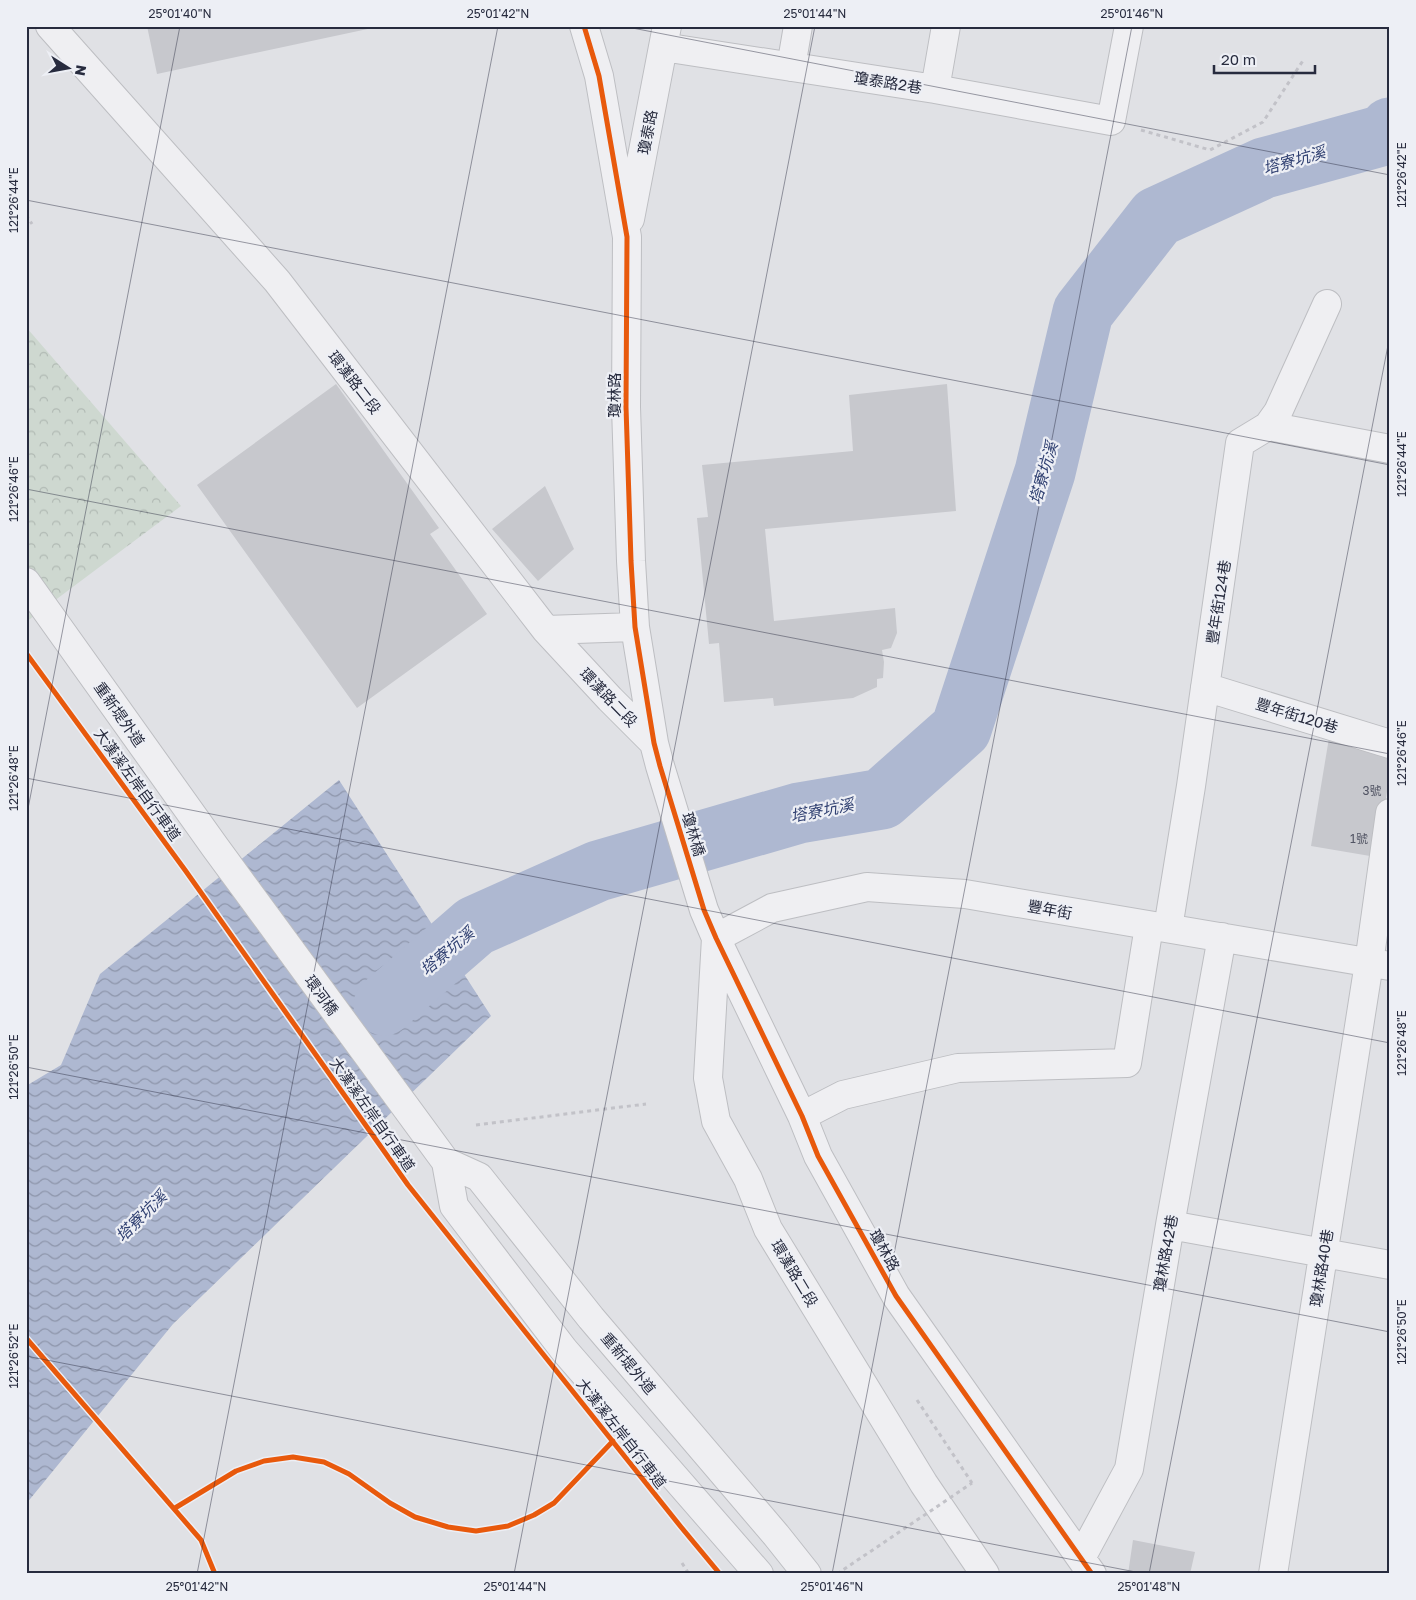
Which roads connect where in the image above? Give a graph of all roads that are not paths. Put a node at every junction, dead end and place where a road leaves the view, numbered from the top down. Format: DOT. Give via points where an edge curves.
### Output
graph roads {
  1 [pos="50,26"];
  2 [pos="584,26"];
  3 [pos="798,26"];
  4 [pos="946,26"];
  5 [pos="1129,26"];
  6 [pos="665,37"];
  7 [pos="791,67"];
  8 [pos="935,89"];
  9 [pos="627,237"];
  10 [pos="1327,304"];
  11 [pos="1268,426"];
  12 [pos="1390,449"];
  13 [pos="26,582"];
  14 [pos="636,627"];
  15 [pos="546,630"];
  16 [pos="1205,687"];
  17 [pos="1390,744"];
  18 [pos="657,755"];
  19 [pos="1390,813"];
  20 [pos="215,847"];
  21 [pos="704,910"];
  22 [pos="1159,927"];
  23 [pos="1222,937"];
  24 [pos="716,938"];
  25 [pos="1379,964"];
  26 [pos="802,1116"];
  27 [pos="438,1152"];
  28 [pos="1170,1225"];
  29 [pos="1323,1253"];
  30 [pos="1390,1264"];
  31 [pos="1086,1566"];
  32 [pos="759,1574"];
  33 [pos="807,1574"];
  34 [pos="985,1574"];
  35 [pos="1273,1574"];
  1 -- 15 [label="street, 環漢路二段" via="277,281"];
  2 -- 9 [label="street, 瓊林路" via="599,76"];
  3 -- 7 [label="street"];
  4 -- 8 [label="street"];
  5 -- 8 [label="street, 瓊泰路2巷" via="1112,121"];
  6 -- 7 [label="street, 瓊泰路2巷"];
  6 -- 9 [label="street, 瓊泰路"];
  7 -- 8 [label="street, 瓊泰路2巷"];
  9 -- 14 [label="street, 瓊林路" via="626,408"];
  10 -- 11 [label="street, 豐年街124巷" via="1278,412"];
  11 -- 12 [label="street"];
  11 -- 16 [label="street, 豐年街124巷" via="1240,443"];
  13 -- 20 [label="street, 重新堤外道"];
  14 -- 15 [label="street"];
  14 -- 18 [label="street, 瓊林路"];
  15 -- 18 [label="street, 環漢路二段"];
  16 -- 17 [label="street, 豐年街120巷"];
  16 -- 22 [label="street, 豐年街124巷" via="1191,786"];
  18 -- 21 [label="street, 瓊林橋"];
  19 -- 25 [label="street"];
  20 -- 27 [label="street, 環河橋"];
  21 -- 24 [label="street, 瓊林路"];
  22 -- 23 [label="street, 豐年街"];
  22 -- 24 [label="street, 豐年街" via="965,894 867,887 772,908"];
  22 -- 26 [label="street, 豐年街124巷" via="1127,1063 958,1068 843,1095"];
  23 -- 25 [label="street, 豐年街"];
  23 -- 28 [label="street, 瓊林路42巷"];
  24 -- 26 [label="street, 瓊林路"];
  24 -- 34 [label="street, 環漢路二段" via="708,1078 716,1121 748,1179 768,1229 924,1484"];
  25 -- 29 [label="street, 瓊林路40巷"];
  26 -- 31 [label="street, 瓊林路" via="818,1156 896,1296"];
  27 -- 32 [label="street" via="454,1206 540,1320"];
  27 -- 33 [label="street, 重新堤外道" via="479,1177 591,1318"];
  28 -- 29 [label="street"];
  28 -- 31 [label="street, 瓊林路42巷" via="1129,1469"];
  29 -- 30 [label="street"];
  29 -- 35 [label="street, 瓊林路40巷"];
}
